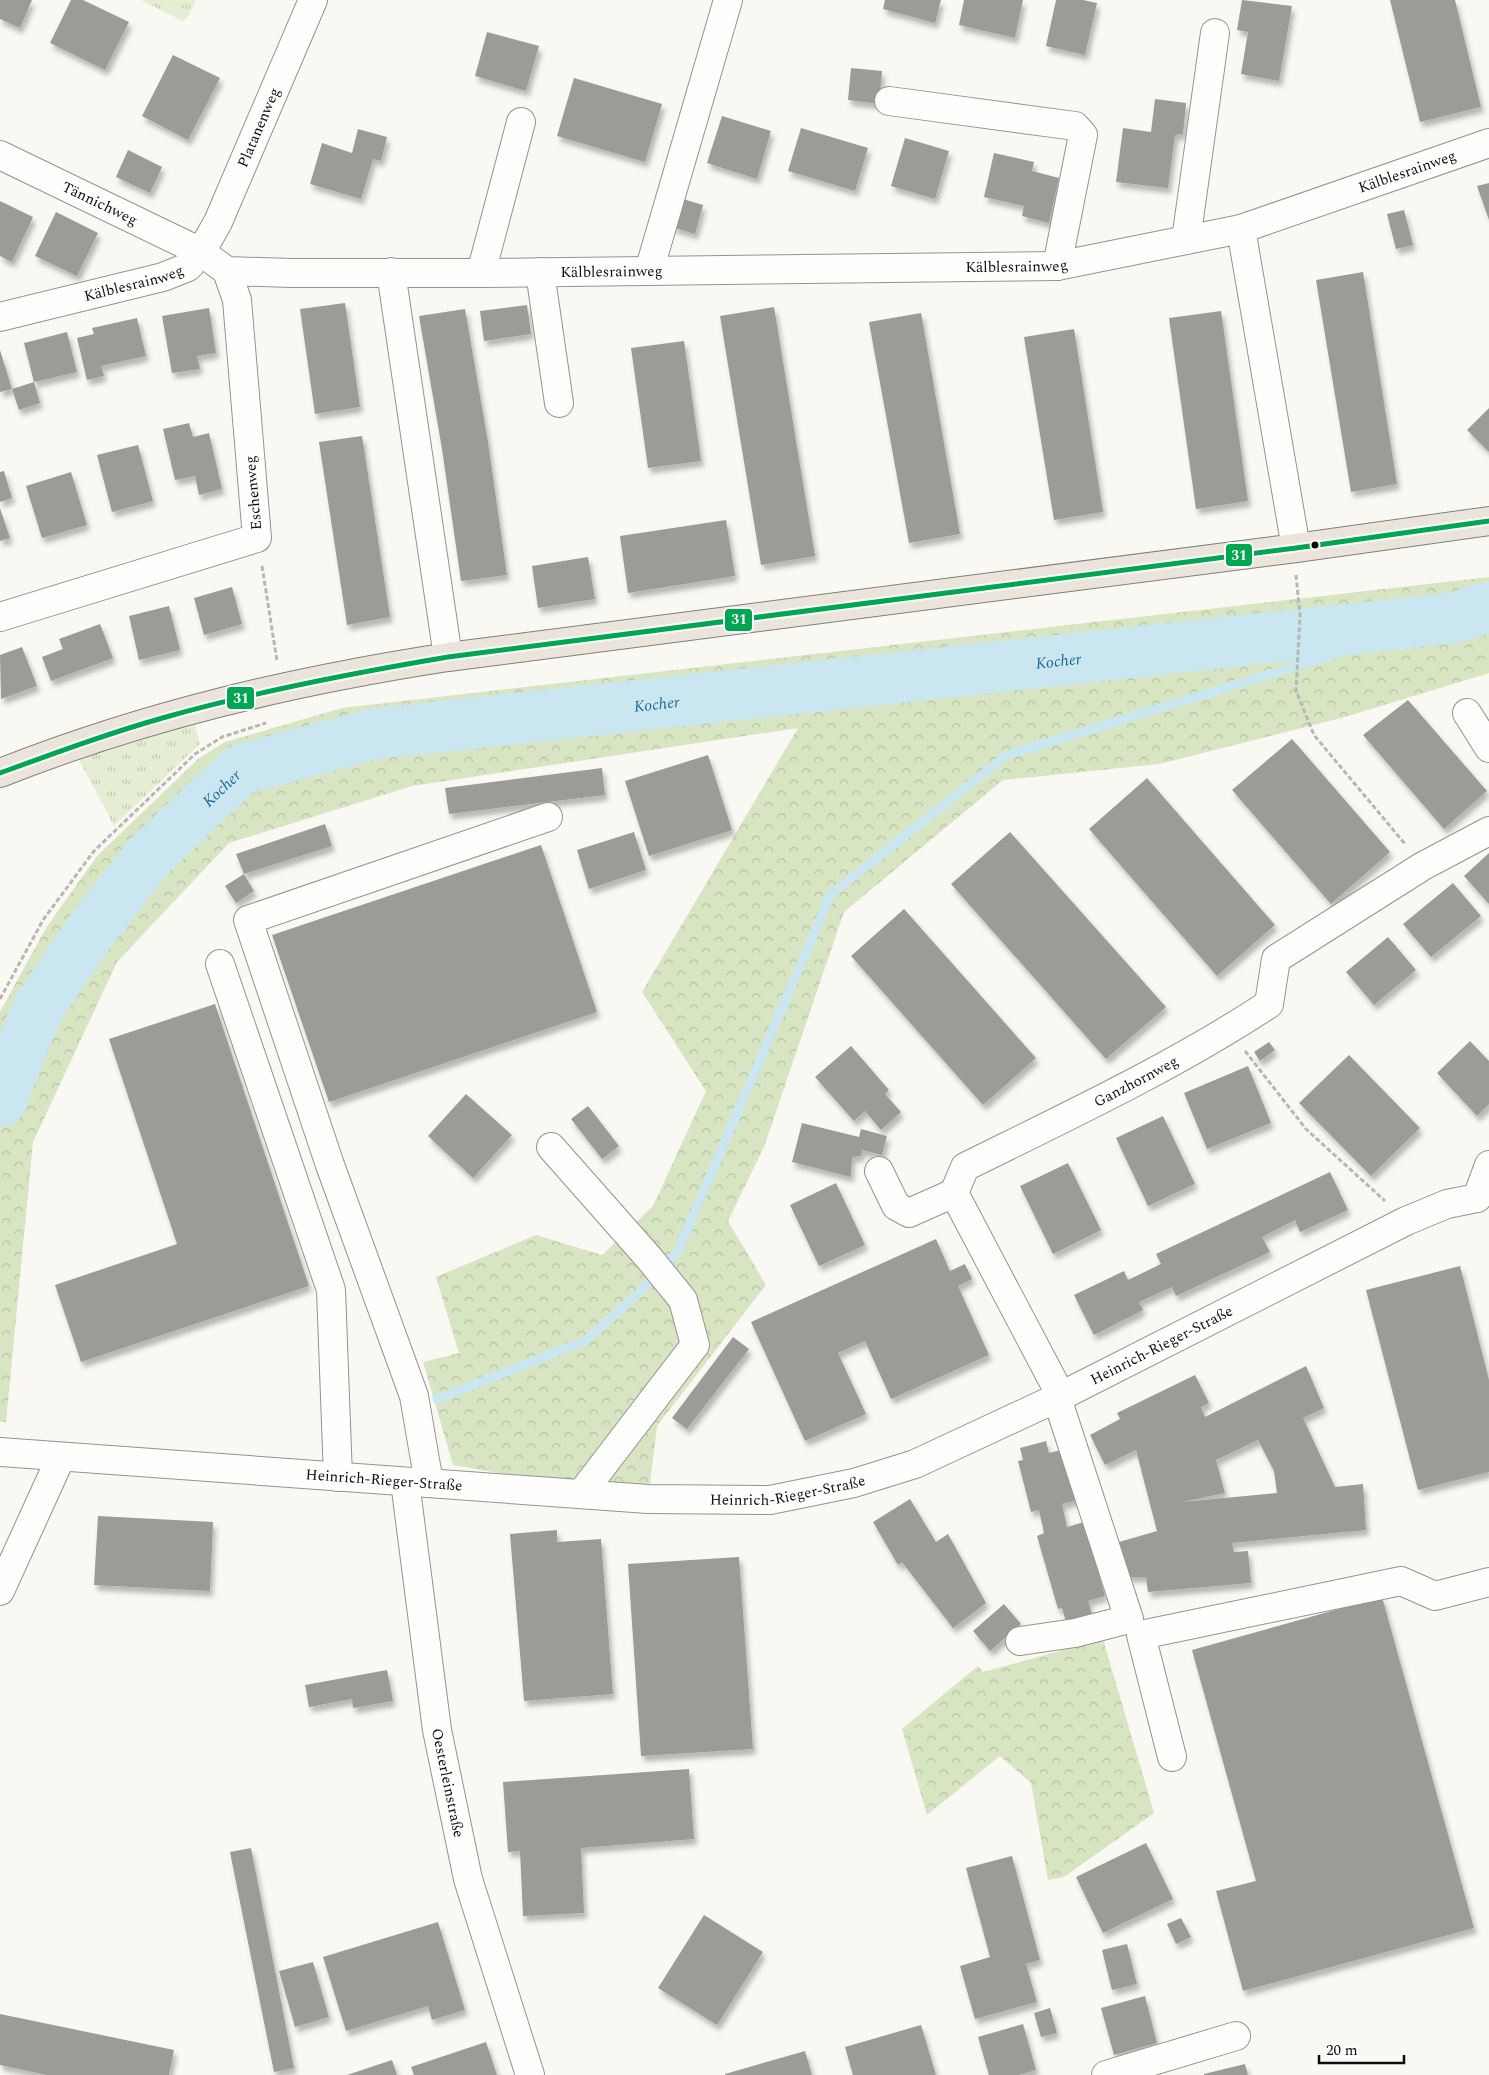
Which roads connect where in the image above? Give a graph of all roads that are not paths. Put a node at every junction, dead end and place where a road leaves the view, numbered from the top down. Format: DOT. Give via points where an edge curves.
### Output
graph roads {
  1 [pos="313,0"];
  2 [pos="728,0"];
  3 [pos="1215,33"];
  4 [pos="889,101"];
  5 [pos="521,122"];
  6 [pos="1489,143"];
  7 [pos="0,155"];
  8 [pos="1241,230"];
  9 [pos="1186,240"];
  10 [pos="201,252"];
  11 [pos="1056,266"];
  12 [pos="649,271"];
  13 [pos="227,272"];
  14 [pos="390,272"];
  15 [pos="540,272"];
  16 [pos="481,273"];
  17 [pos="0,317"];
  18 [pos="559,403"];
  19 [pos="1489,521"];
  20 [pos="1296,561"];
  21 [pos="0,617"];
  22 [pos="448,657"];
  23 [pos="1467,713"];
  24 [pos="1489,748"];
  25 [pos="0,773"];
  26 [pos="548,817"];
  27 [pos="1489,831"];
  28 [pos="220,964"];
  29 [pos="551,1148"];
  30 [pos="1489,1165"];
  31 [pos="879,1171"];
  32 [pos="954,1193"];
  33 [pos="1483,1201"];
  34 [pos="1060,1397"];
  35 [pos="4,1453"];
  36 [pos="61,1457"];
  37 [pos="338,1477"];
  38 [pos="417,1482"];
  39 [pos="581,1494"];
  40 [pos="1489,1582"];
  41 [pos="0,1591"];
  42 [pos="1020,1641"];
  43 [pos="1172,1757"];
  44 [pos="1236,2036"];
  45 [pos="530,2075"];
  46 [pos="1106,2075"];
  1 -- 10 [label="street, Platanenweg" via="218,222"];
  2 -- 12 [label="street"];
  3 -- 9 [label="street"];
  4 -- 11 [label="street" via="1075,126 1083,135"];
  5 -- 16 [label="street"];
  6 -- 8 [label="street, Kälblesrainweg"];
  7 -- 10 [label="street, Tännichweg"];
  8 -- 9 [label="street, Kälblesrainweg"];
  8 -- 20 [label="street"];
  9 -- 11 [label="street, Kälblesrainweg"];
  10 -- 13 [label="street, Kälblesrainweg"];
  10 -- 17 [label="street, Kälblesrainweg" via="188,267 163,277"];
  11 -- 12 [label="street, Kälblesrainweg"];
  12 -- 15 [label="street, Kälblesrainweg"];
  13 -- 14 [label="street, Kälblesrainweg"];
  13 -- 21 [label="street, Eschenweg" via="237,300 258,538"];
  14 -- 16 [label="street, Kälblesrainweg"];
  14 -- 22 [label="street"];
  15 -- 16 [label="street, Kälblesrainweg"];
  15 -- 18 [label="street"];
  19 -- 20 [label="main road"];
  20 -- 22 [label="main road"];
  22 -- 25 [label="main road" via="364,670 192,708 104,735"];
  23 -- 24 [label="street"];
  26 -- 38 [label="street, Oesterleinstraße" via="248,920 330,1165 414,1396"];
  27 -- 32 [label="street, Ganzhornweg" via="1423,866 1276,959 1269,1004 1230,1030 1119,1091 965,1166"];
  28 -- 37 [label="street" via="331,1290"];
  29 -- 39 [label="street" via="683,1300 695,1345"];
  30 -- 33 [label="street, Heinrich-Rieger-Straße"];
  31 -- 32 [label="street" via="896,1206 909,1213"];
  32 -- 34 [label="street"];
  33 -- 34 [label="street, Heinrich-Rieger-Straße" via="1447,1204 1406,1221"];
  34 -- 39 [label="street, Heinrich-Rieger-Straße" via="915,1464 854,1483 780,1498 648,1499"];
  34 -- 42 [label="street" via="1129,1619 1075,1633"];
  35 -- 36 [label="street, Heinrich-Rieger-Straße"];
  36 -- 37 [label="street, Heinrich-Rieger-Straße"];
  36 -- 41 [label="street"];
  37 -- 38 [label="street, Heinrich-Rieger-Straße"];
  38 -- 39 [label="street, Heinrich-Rieger-Straße"];
  38 -- 45 [label="street, Oesterleinstraße" via="437,1730 466,1870"];
  40 -- 43 [label="street" via="1435,1596 1401,1581 1141,1635"];
  44 -- 46 [label="street"];
}
